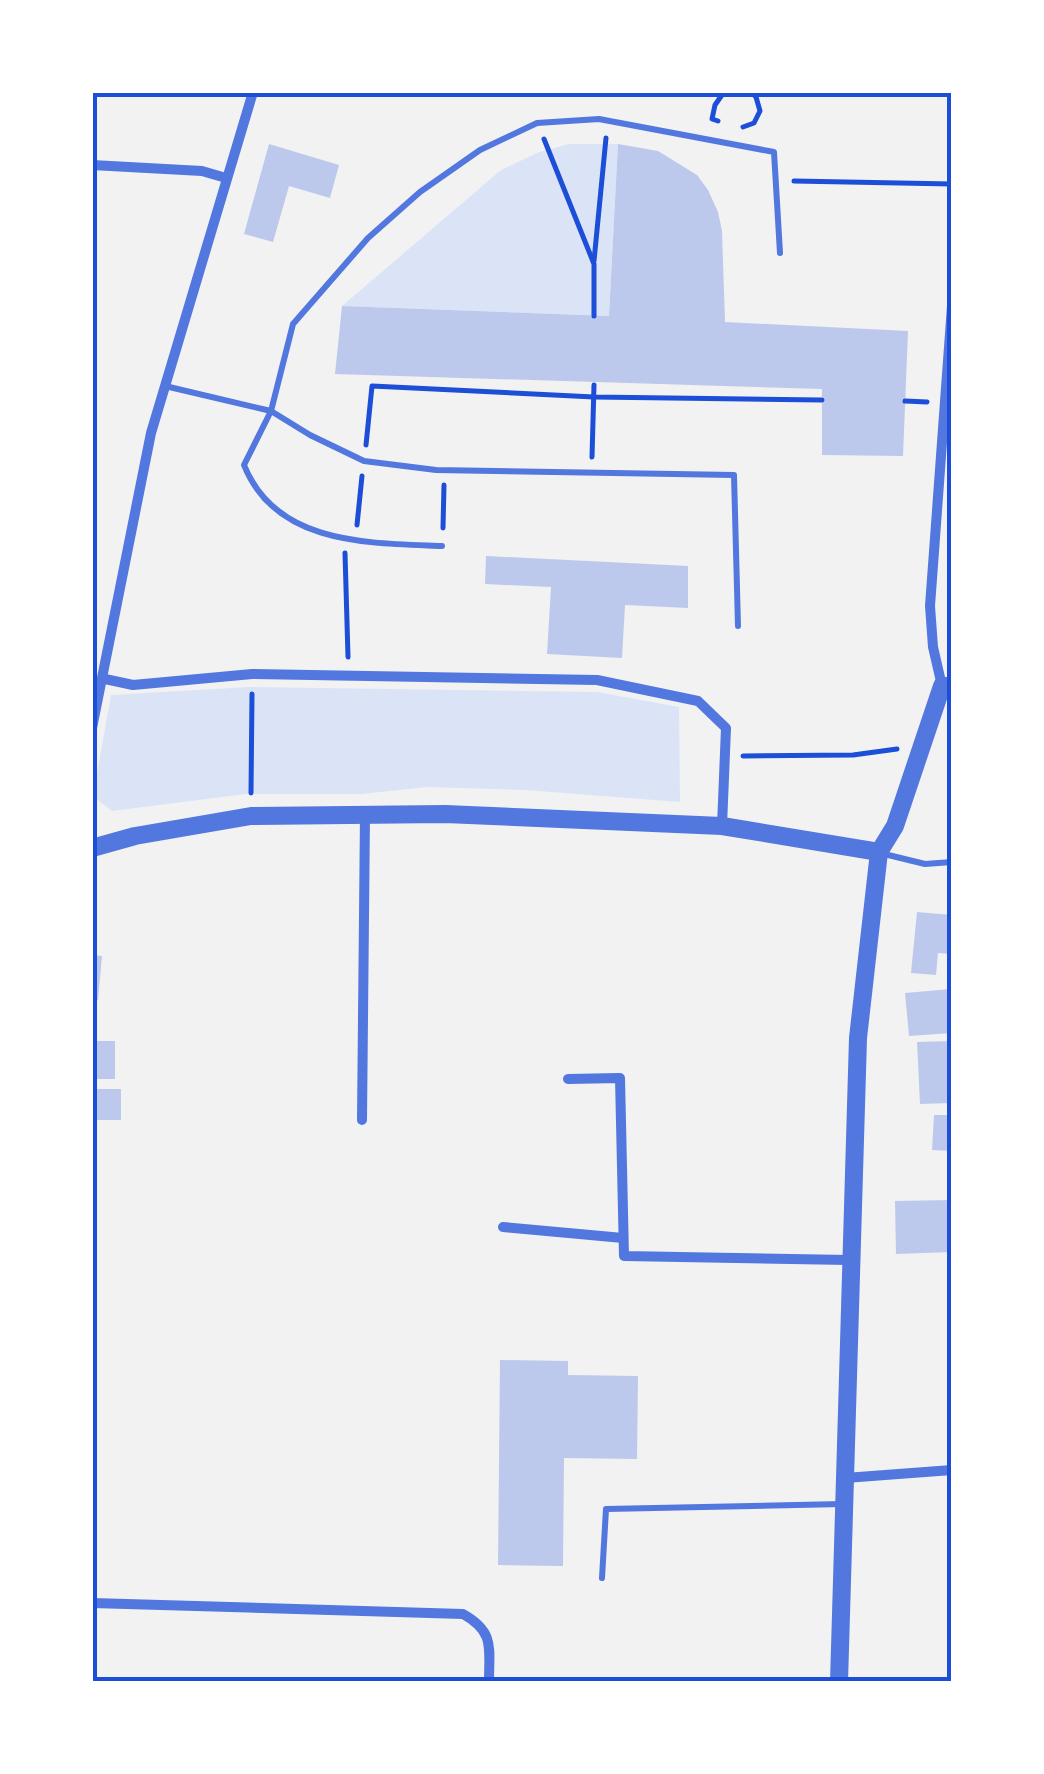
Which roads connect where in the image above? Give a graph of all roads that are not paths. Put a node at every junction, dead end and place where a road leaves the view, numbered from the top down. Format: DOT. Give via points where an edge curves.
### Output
graph roads {
  1 [pos="253,92"];
  2 [pos="92,165"];
  3 [pos="226,178"];
  4 [pos="780,253"];
  5 [pos="952,306"];
  6 [pos="163,386"];
  7 [pos="271,411"];
  8 [pos="442,546"];
  9 [pos="738,626"];
  10 [pos="105,679"];
  11 [pos="947,686"];
  12 [pos="92,728"];
  13 [pos="365,814"];
  14 [pos="722,826"];
  15 [pos="92,848"];
  16 [pos="879,852"];
  17 [pos="952,862"];
  18 [pos="568,1079"];
  19 [pos="362,1120"];
  20 [pos="503,1227"];
  21 [pos="623,1238"];
  22 [pos="849,1260"];
  23 [pos="952,1470"];
  24 [pos="844,1478"];
  25 [pos="844,1504"];
  26 [pos="602,1578"];
  27 [pos="92,1603"];
  28 [pos="488,1682"];
  29 [pos="839,1682"];
  1 -- 3 [label="street"];
  2 -- 3 [label="street" via="202,170"];
  3 -- 6 [label="street"];
  4 -- 7 [label="lane" via="774,152 608,120 537,123 480,150 368,238 293,324"];
  5 -- 11 [label="street" via="931,591 933,647"];
  6 -- 7 [label="lane"];
  6 -- 10 [label="street"];
  7 -- 8 [label="lane" via="244,464 254,490 294,522 354,542"];
  7 -- 9 [label="lane" via="364,461 445,470 734,476"];
  10 -- 12 [label="street"];
  10 -- 14 [label="street" via="133,685 252,674 598,680 698,700 726,728"];
  11 -- 16 [label="street"];
  13 -- 14 [label="street"];
  13 -- 15 [label="street" via="251,816"];
  13 -- 19 [label="street"];
  14 -- 16 [label="street"];
  16 -- 17 [label="lane" via="925,864"];
  16 -- 22 [label="street" via="858,1038"];
  18 -- 21 [label="street" via="620,1078"];
  20 -- 21 [label="street"];
  21 -- 22 [label="street" via="624,1256"];
  22 -- 24 [label="street"];
  23 -- 24 [label="street"];
  24 -- 25 [label="street"];
  25 -- 26 [label="lane" via="606,1509"];
  25 -- 29 [label="street"];
  27 -- 28 [label="street" via="462,1614 482,1625 489,1641"];
}
